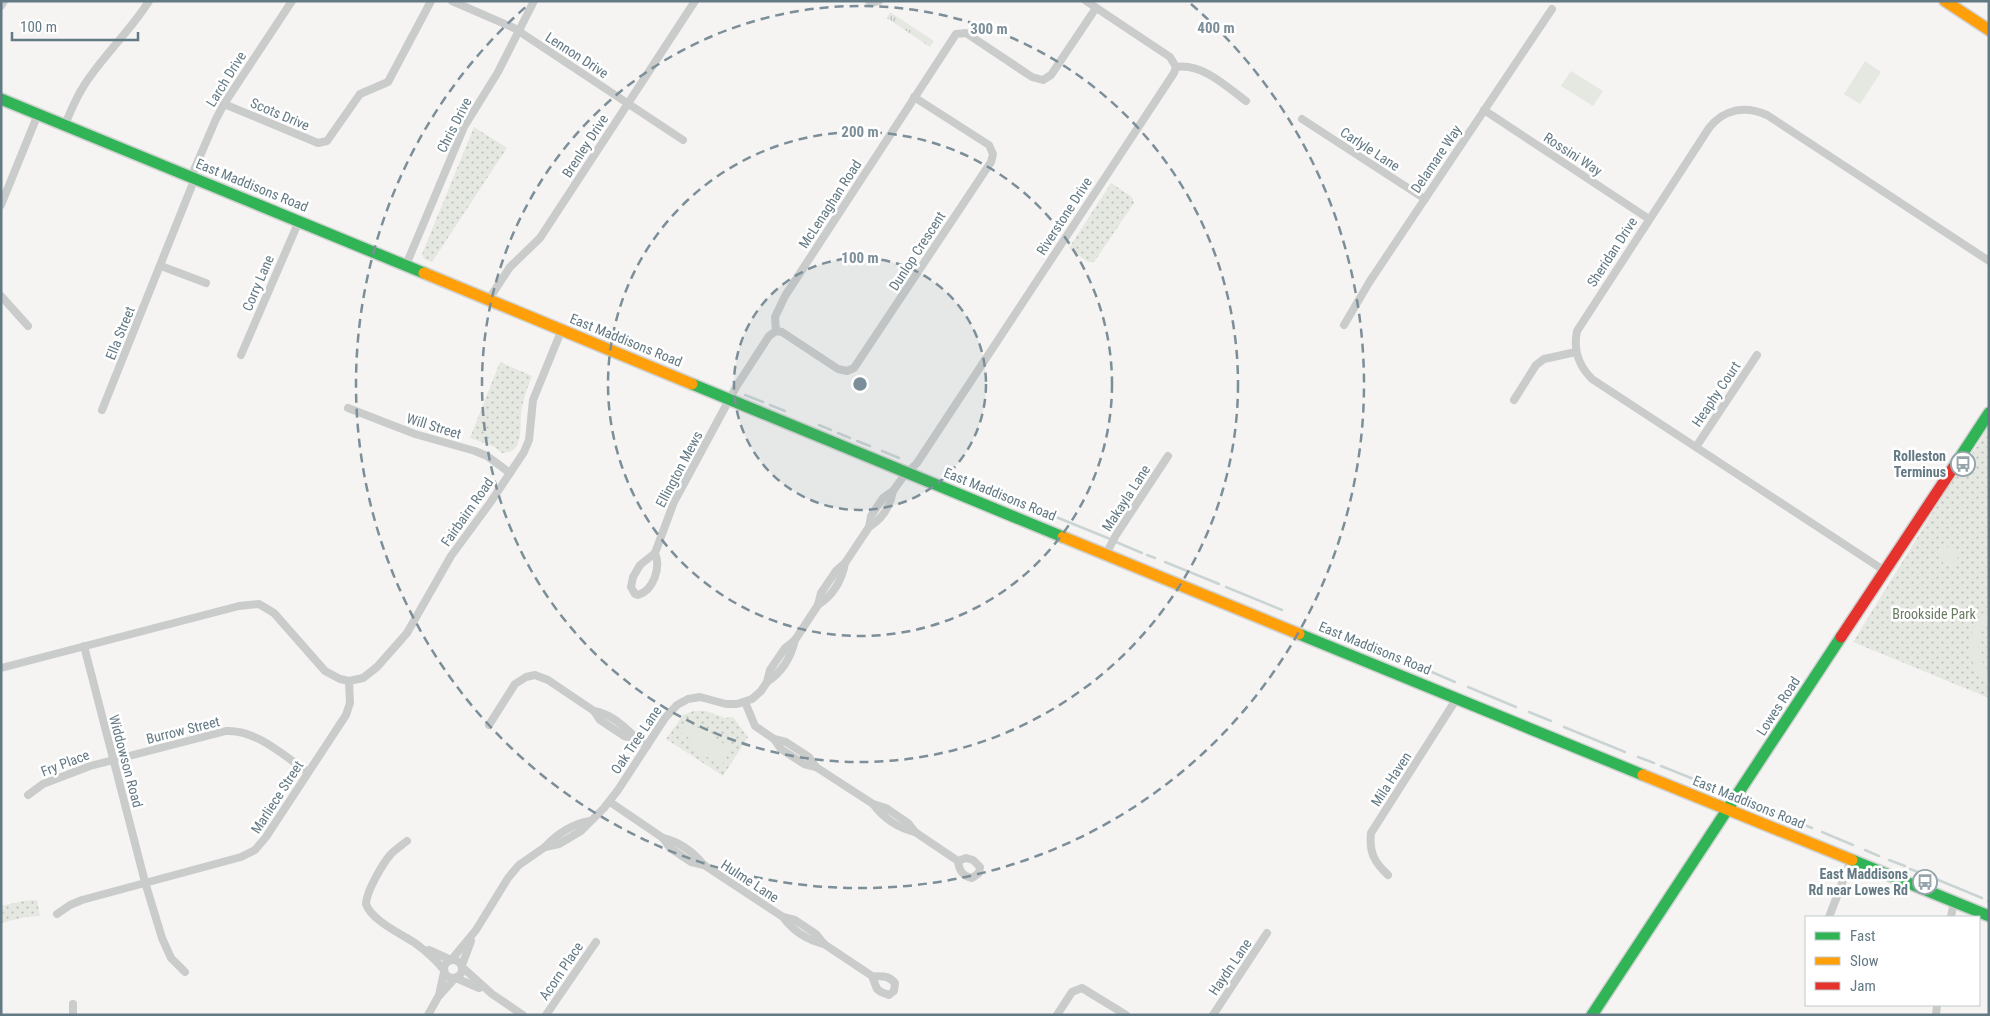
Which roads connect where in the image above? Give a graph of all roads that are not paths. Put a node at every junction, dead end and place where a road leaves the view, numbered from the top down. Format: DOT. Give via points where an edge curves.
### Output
graph roads {
  1 [pos="4,1"];
  2 [pos="149,1"];
  3 [pos="292,1"];
  4 [pos="430,1"];
  5 [pos="452,1"];
  6 [pos="534,1"];
  7 [pos="695,1"];
  8 [pos="868,1"];
  9 [pos="879,1"];
  10 [pos="1086,1"];
  11 [pos="1945,1"];
  12 [pos="1,6"];
  13 [pos="1096,8"];
  14 [pos="1552,9"];
  15 [pos="1989,30"];
  16 [pos="520,32"];
  17 [pos="1176,67"];
  18 [pos="914,97"];
  19 [pos="1,99"];
  20 [pos="1246,101"];
  21 [pos="224,104"];
  22 [pos="628,104"];
  23 [pos="1484,110"];
  24 [pos="38,114"];
  25 [pos="1302,119"];
  26 [pos="65,125"];
  27 [pos="684,140"];
  28 [pos="193,178"];
  29 [pos="1425,199"];
  30 [pos="1,205"];
  31 [pos="1649,219"];
  32 [pos="299,221"];
  33 [pos="1989,261"];
  34 [pos="406,265"];
  35 [pos="161,266"];
  36 [pos="206,283"];
  37 [pos="1,296"];
  38 [pos="489,299"];
  39 [pos="1344,325"];
  40 [pos="28,326"];
  41 [pos="562,329"];
  42 [pos="776,331"];
  43 [pos="1576,352"];
  44 [pos="1757,355"];
  45 [pos="241,356"];
  46 [pos="730,399"];
  47 [pos="1514,400"];
  48 [pos="348,408"];
  49 [pos="102,410"];
  50 [pos="1989,413"];
  51 [pos="1696,447"];
  52 [pos="1168,456"];
  53 [pos="510,472"];
  54 [pos="908,472"];
  55 [pos="655,553"];
  56 [pos="1106,554"];
  57 [pos="1884,572"];
  58 [pos="84,646"];
  59 [pos="1,668"];
  60 [pos="349,681"];
  61 [pos="1457,698"];
  62 [pos="745,702"];
  63 [pos="489,725"];
  64 [pos="647,746"];
  65 [pos="113,760"];
  66 [pos="308,772"];
  67 [pos="28,795"];
  68 [pos="610,802"];
  69 [pos="1727,810"];
  70 [pos="408,841"];
  71 [pos="1851,860"];
  72 [pos="958,861"];
  73 [pos="1388,875"];
  74 [pos="145,882"];
  75 [pos="1954,902"];
  76 [pos="57,914"];
  77 [pos="1829,916"];
  78 [pos="1951,916"];
  79 [pos="1989,916"];
  80 [pos="476,930"];
  81 [pos="1268,933"];
  82 [pos="596,942"];
  83 [pos="416,944"];
  84 [pos="452,960"];
  85 [pos="462,966"];
  86 [pos="444,971"];
  87 [pos="185,972"];
  88 [pos="872,976"];
  89 [pos="455,978"];
  90 [pos="492,994"];
  91 [pos="438,997"];
  92 [pos="73,1004"];
  93 [pos="73,1015"];
  94 [pos="428,1015"];
  95 [pos="523,1015"];
  96 [pos="546,1015"];
  97 [pos="1057,1015"];
  98 [pos="1126,1015"];
  99 [pos="1213,1015"];
  100 [pos="1592,1015"];
  1 -- 12 [label="street"];
  2 -- 26 [label="street" via="128,32 91,75"];
  3 -- 21 [label="street, Larch Drive"];
  4 -- 21 [label="street, Scots Drive" via="388,82 360,94 327,141 318,143"];
  5 -- 16 [label="street, Lennon Drive"];
  6 -- 16 [label="street, Chris Drive"];
  7 -- 22 [label="street, Brenley Drive"];
  8 -- 9 [label="street"];
  10 -- 13 [label="street"];
  11 -- 15 [label="street"];
  13 -- 17 [label="street" via="1170,57"];
  13 -- 18 [label="street, McLenaghan Road" via="1046,79 1036,79 970,35 959,33 952,38"];
  14 -- 23 [label="street, Delamare Way"];
  16 -- 22 [label="street, Lennon Drive"];
  16 -- 34 [label="street, Chris Drive" via="464,127"];
  17 -- 20 [label="street" via="1190,66"];
  17 -- 54 [label="street, Riverstone Drive"];
  18 -- 42 [label="street, McLenaghan Road" via="784,298 775,317"];
  18 -- 42 [label="street, Dunlop Crescent" via="989,145 993,154 991,162 854,368 840,370"];
  19 -- 24 [label="street, East Maddisons Road"];
  21 -- 28 [label="street, Larch Drive"];
  22 -- 27 [label="street, Lennon Drive"];
  22 -- 38 [label="street, Brenley Drive" via="540,238 506,272"];
  23 -- 29 [label="street, Delamare Way"];
  23 -- 31 [label="street, Rossini Way"];
  24 -- 26 [label="street, East Maddisons Road"];
  24 -- 30 [label="street"];
  25 -- 29 [label="street, Carlyle Lane"];
  26 -- 28 [label="street, East Maddisons Road"];
  28 -- 32 [label="street, East Maddisons Road"];
  28 -- 35 [label="street, Ella Street"];
  29 -- 39 [label="street, Delamare Way"];
  31 -- 33 [label="street, Sheridan Drive" via="1714,122 1735,110 1752,109 1767,115"];
  31 -- 43 [label="street, Sheridan Drive" via="1581,322"];
  32 -- 34 [label="street, East Maddisons Road"];
  32 -- 45 [label="street, Corry Lane"];
  34 -- 38 [label="street, East Maddisons Road"];
  35 -- 36 [label="street"];
  35 -- 49 [label="street, Ella Street"];
  37 -- 40 [label="street"];
  38 -- 41 [label="street, East Maddisons Road"];
  41 -- 46 [label="street, East Maddisons Road"];
  41 -- 53 [label="street, Fairbairn Road" via="534,400 527,446"];
  42 -- 46 [label="street" via="770,334"];
  43 -- 47 [label="street" via="1544,359 1536,365"];
  43 -- 51 [label="street" via="1592,379"];
  44 -- 51 [label="street, Heaphy Court"];
  46 -- 54 [label="street, East Maddisons Road"];
  46 -- 55 [label="street, Ellington Mews" via="671,508"];
  48 -- 53 [label="street, Will Street" via="415,434 475,451"];
  50 -- 57 [label="street, Lowes Road"];
  51 -- 57 [label="street"];
  52 -- 56 [label="street, Makayla Lane"];
  53 -- 60 [label="street, Fairbairn Road" via="451,556 402,640 369,674"];
  54 -- 56 [label="street, East Maddisons Road"];
  54 -- 62 [label="street" via="893,492 883,498 846,563 836,571 795,640 785,648 770,670 767,682 757,695"];
  55 -- 55 [label="street, Ellington Mews" via="658,563 655,576 644,592 635,594 631,587 636,571"];
  56 -- 61 [label="street, East Maddisons Road"];
  57 -- 69 [label="street, Lowes Road"];
  58 -- 59 [label="street"];
  58 -- 60 [label="street" via="238,606 260,604 274,613 325,671"];
  58 -- 65 [label="street, Widdowson Road"];
  60 -- 66 [label="street, Marliece Street" via="350,703 346,715"];
  61 -- 69 [label="street, East Maddisons Road"];
  61 -- 73 [label="street, Mila Haven" via="1371,833 1370,846 1376,862"];
  62 -- 64 [label="street, Oak Tree Lane" via="726,704 700,697 682,701 668,714"];
  62 -- 72 [label="street" via="755,726 809,757 816,767 873,804 888,820 915,832"];
  63 -- 64 [label="street" via="515,684 530,676 544,678 594,711 600,720 624,736"];
  64 -- 68 [label="street, Oak Tree Lane"];
  65 -- 66 [label="street, Burrow Street" via="234,731 254,736"];
  65 -- 67 [label="street, Fry Place" via="52,780"];
  65 -- 74 [label="street, Widdowson Road"];
  66 -- 74 [label="street, Marliece Street" via="255,850 241,857"];
  68 -- 80 [label="street, Oak Tree Lane" via="590,821 577,823 524,860 513,871"];
  68 -- 88 [label="street, Hulme Lane" via="663,838 674,840 696,855 704,865 783,917 795,920"];
  69 -- 71 [label="street, East Maddisons Road"];
  69 -- 100 [label="street, Lowes Road"];
  70 -- 83 [label="street" via="387,860 369,891 366,904 373,915"];
  71 -- 75 [label="street, East Maddisons Road"];
  71 -- 77 [label="street"];
  74 -- 76 [label="street, Marliece Street" via="82,900"];
  74 -- 87 [label="street, Widdowson Road" via="162,938 171,958"];
  75 -- 78 [label="street"];
  75 -- 79 [label="street, East Maddisons Road"];
  80 -- 84 [label="street, Oak Tree Lane"];
  80 -- 85 [label="street, Oak Tree Lane"];
  81 -- 99 [label="street, Haydn Lane"];
  82 -- 96 [label="street, Acorn Place"];
  83 -- 84 [label="street"];
  83 -- 86 [label="street"];
  84 -- 85 [label="street"];
  84 -- 86 [label="street" via="445,965"];
  85 -- 89 [label="street" via="462,972"];
  85 -- 90 [label="street"];
  86 -- 89 [label="street"];
  86 -- 91 [label="street"];
  89 -- 90 [label="street"];
  89 -- 91 [label="street"];
  90 -- 95 [label="street"];
  91 -- 94 [label="street"];
  92 -- 93 [label="street"];
  97 -- 98 [label="street" via="1072,992 1082,988"];
}
